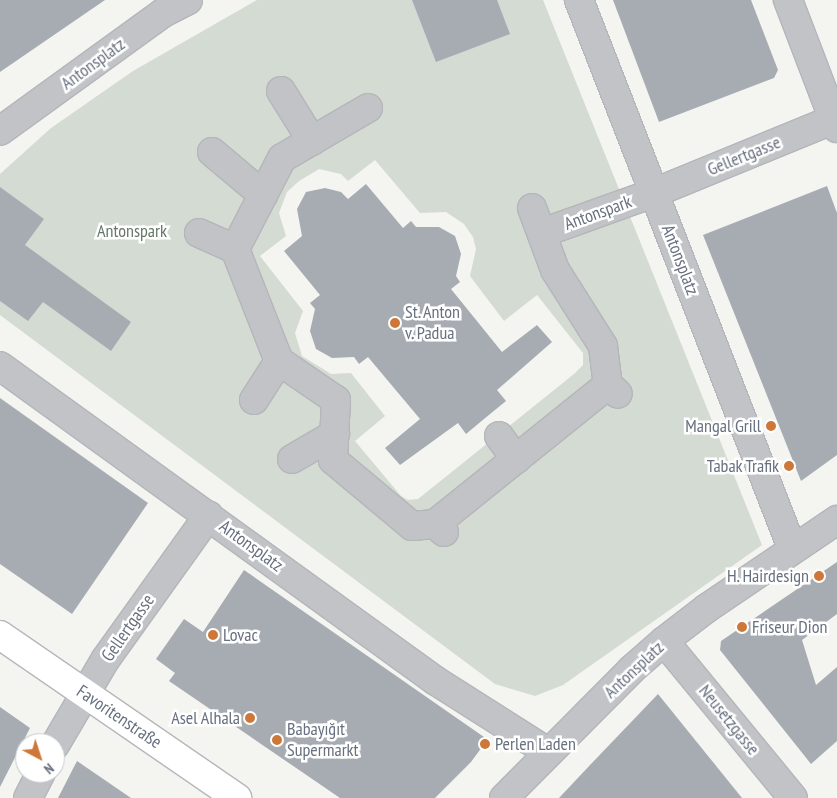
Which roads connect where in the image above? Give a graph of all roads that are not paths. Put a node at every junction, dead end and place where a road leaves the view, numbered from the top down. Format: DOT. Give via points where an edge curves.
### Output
graph roads {
  1 [pos="188,0"];
  2 [pos="579,0"];
  3 [pos="788,0"];
  4 [pos="158,6"];
  5 [pos="281,91"];
  6 [pos="368,108"];
  7 [pos="835,124"];
  8 [pos="0,130"];
  9 [pos="312,141"];
  10 [pos="212,152"];
  11 [pos="654,193"];
  12 [pos="263,194"];
  13 [pos="199,233"];
  14 [pos="235,249"];
  15 [pos="279,361"];
  16 [pos="0,366"];
  17 [pos="254,400"];
  18 [pos="335,434"];
  19 [pos="498,436"];
  20 [pos="292,459"];
  21 [pos="516,459"];
  22 [pos="209,515"];
  23 [pos="837,520"];
  24 [pos="792,548"];
  25 [pos="0,635"];
  26 [pos="664,641"];
  27 [pos="84,693"];
  28 [pos="62,733"];
  29 [pos="548,752"];
  30 [pos="35,783"];
  31 [pos="28,798"];
  32 [pos="237,798"];
  33 [pos="504,798"];
  34 [pos="793,798"];
  1 -- 4 [label="street, Antonsplatz"];
  2 -- 11 [label="street, Antonsplatz"];
  3 -- 7 [label="street"];
  4 -- 8 [label="street, Antonsplatz"];
  5 -- 9 [label="street"];
  6 -- 9 [label="street"];
  7 -- 11 [label="street, Gellertgasse"];
  9 -- 12 [label="street" via="282,158"];
  10 -- 12 [label="street"];
  11 -- 21 [label="street, Antonspark" via="537,221 555,270 603,346 613,390"];
  11 -- 24 [label="street, Antonsplatz"];
  12 -- 14 [label="street"];
  13 -- 14 [label="street"];
  14 -- 15 [label="street"];
  15 -- 17 [label="street"];
  15 -- 18 [label="street" via="336,400"];
  16 -- 22 [label="street, Antonsplatz"];
  18 -- 20 [label="street"];
  18 -- 21 [label="street" via="333,460 412,526 439,528"];
  19 -- 21 [label="street"];
  22 -- 27 [label="street, Gellertgasse"];
  22 -- 29 [label="street, Antonsplatz" via="436,681"];
  23 -- 24 [label="street"];
  24 -- 26 [label="street, Antonsplatz"];
  25 -- 27 [label="main road, Favoritenstraße"];
  26 -- 29 [label="street, Antonsplatz"];
  26 -- 34 [label="street, Neusetzgasse"];
  27 -- 28 [label="street, Gellertgasse"];
  27 -- 32 [label="main road, Favoritenstraße"];
  29 -- 33 [label="street"];
  30 -- 31 [label="street"];
}
